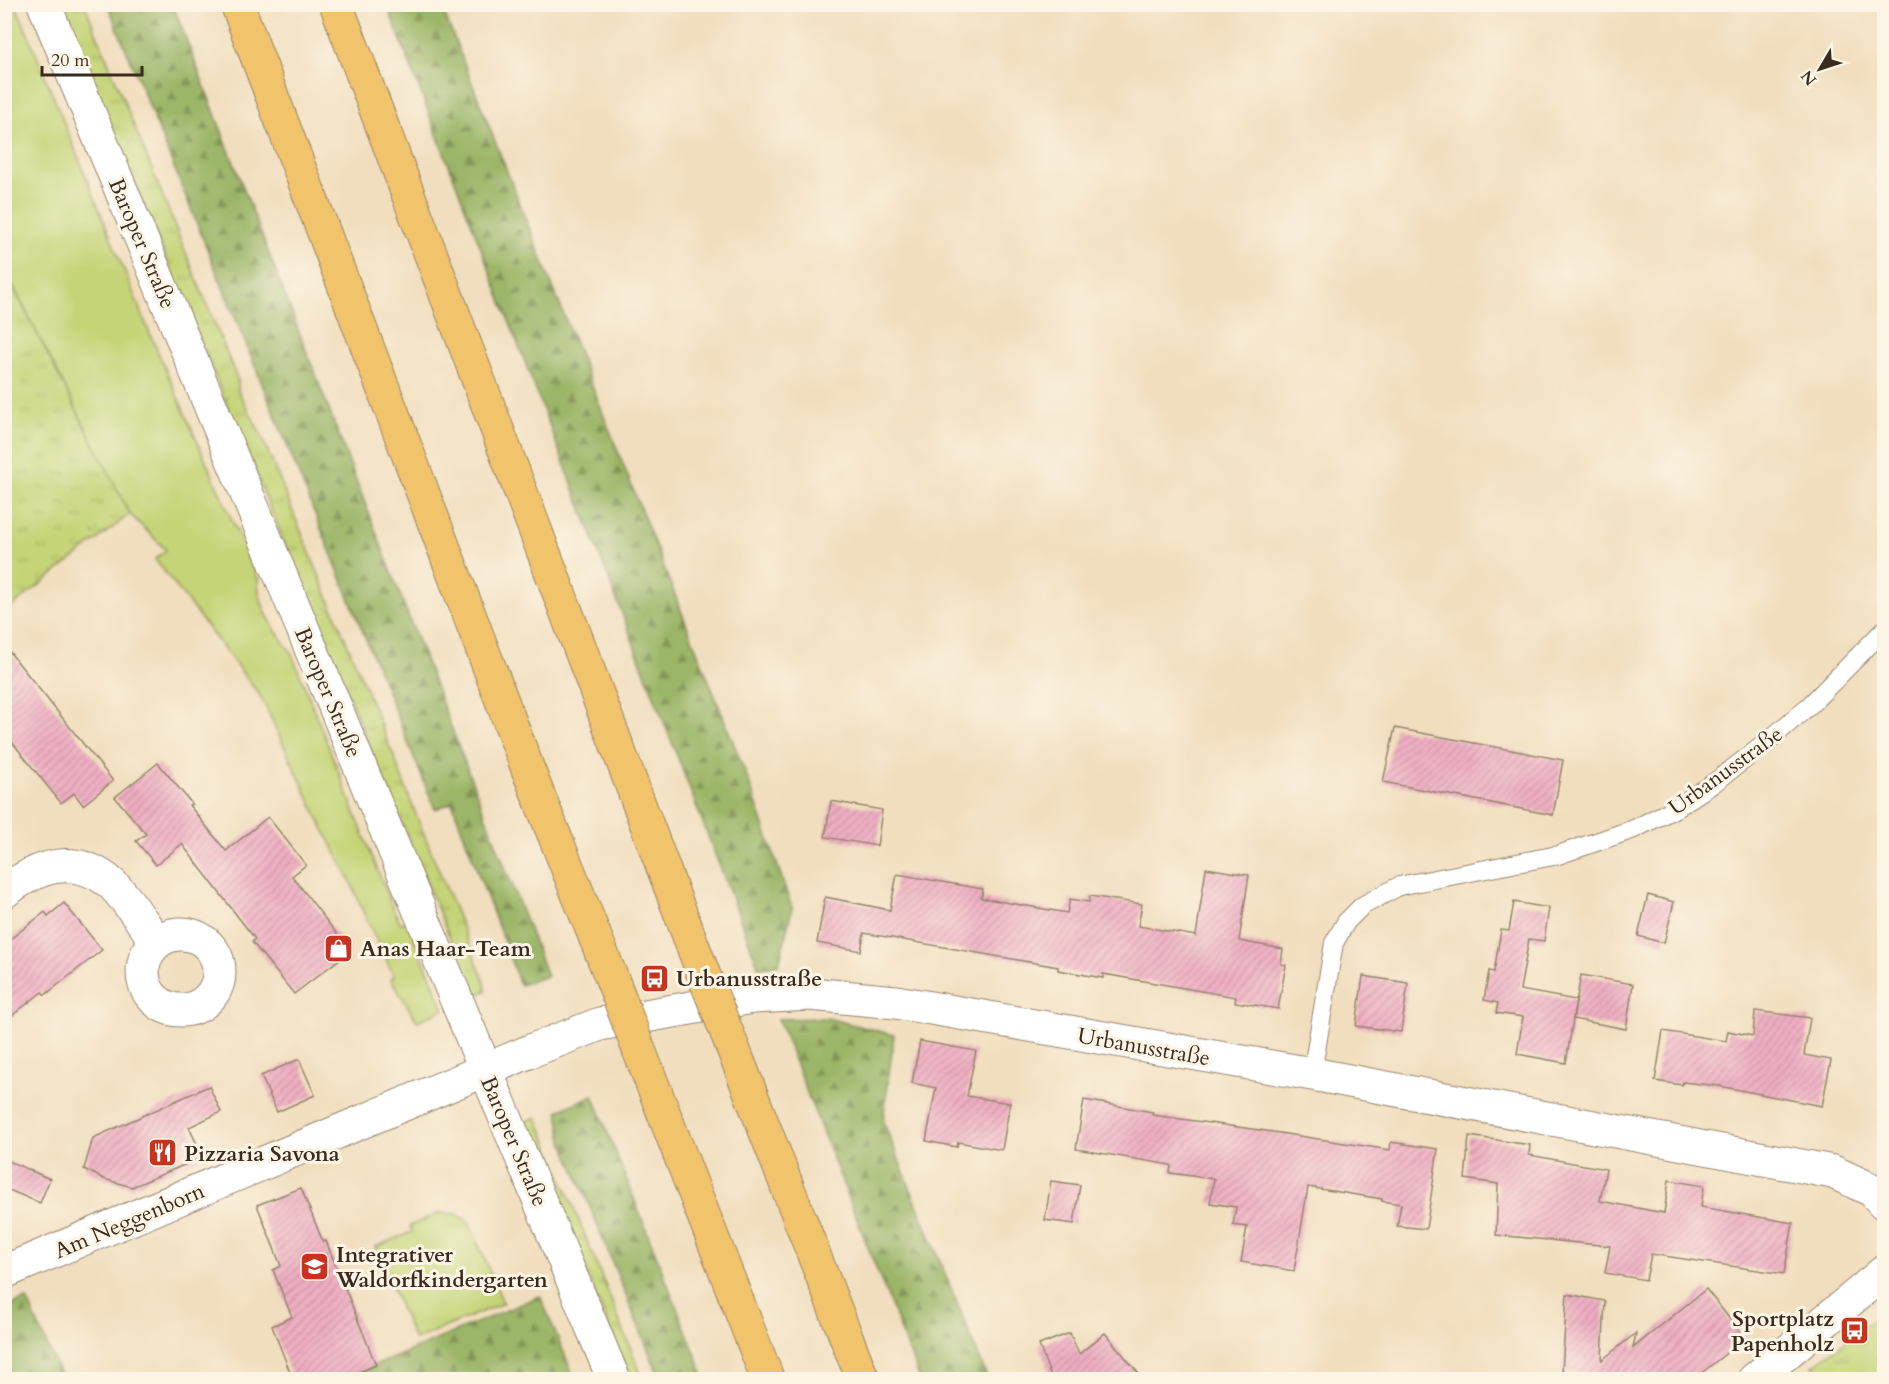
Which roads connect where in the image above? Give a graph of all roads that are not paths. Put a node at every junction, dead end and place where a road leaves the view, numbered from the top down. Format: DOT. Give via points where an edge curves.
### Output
graph roads {
  1 [pos="44,4"];
  2 [pos="237,4"];
  3 [pos="336,4"];
  4 [pos="1884,630"];
  5 [pos="4,892"];
  6 [pos="157,942"];
  7 [pos="486,1070"];
  8 [pos="1312,1074"];
  9 [pos="1884,1203"];
  10 [pos="4,1272"];
  11 [pos="1884,1272"];
  12 [pos="1768,1375"];
  13 [pos="614,1380"];
  14 [pos="768,1380"];
  15 [pos="863,1380"];
  1 -- 7 [label="street, Baroper Straße"];
  2 -- 14 [label="highway, bridge" via="529,772"];
  3 -- 15 [label="highway, bridge" via="703,974"];
  4 -- 8 [label="lane, Urbanusstraße" via="1810,705 1762,746 1674,809 1634,829 1558,855 1399,886 1362,906 1346,922 1334,943"];
  5 -- 6 [label="street" via="41,869 76,866 107,880"];
  7 -- 8 [label="street, Urbanusstraße" via="600,1024 753,997 810,994 896,1002"];
  7 -- 10 [label="street, Am Neggenborn"];
  7 -- 13 [label="street, Baroper Straße"];
  8 -- 9 [label="street, Urbanusstraße" via="1833,1172 1872,1190"];
  11 -- 12 [label="street"];
}
